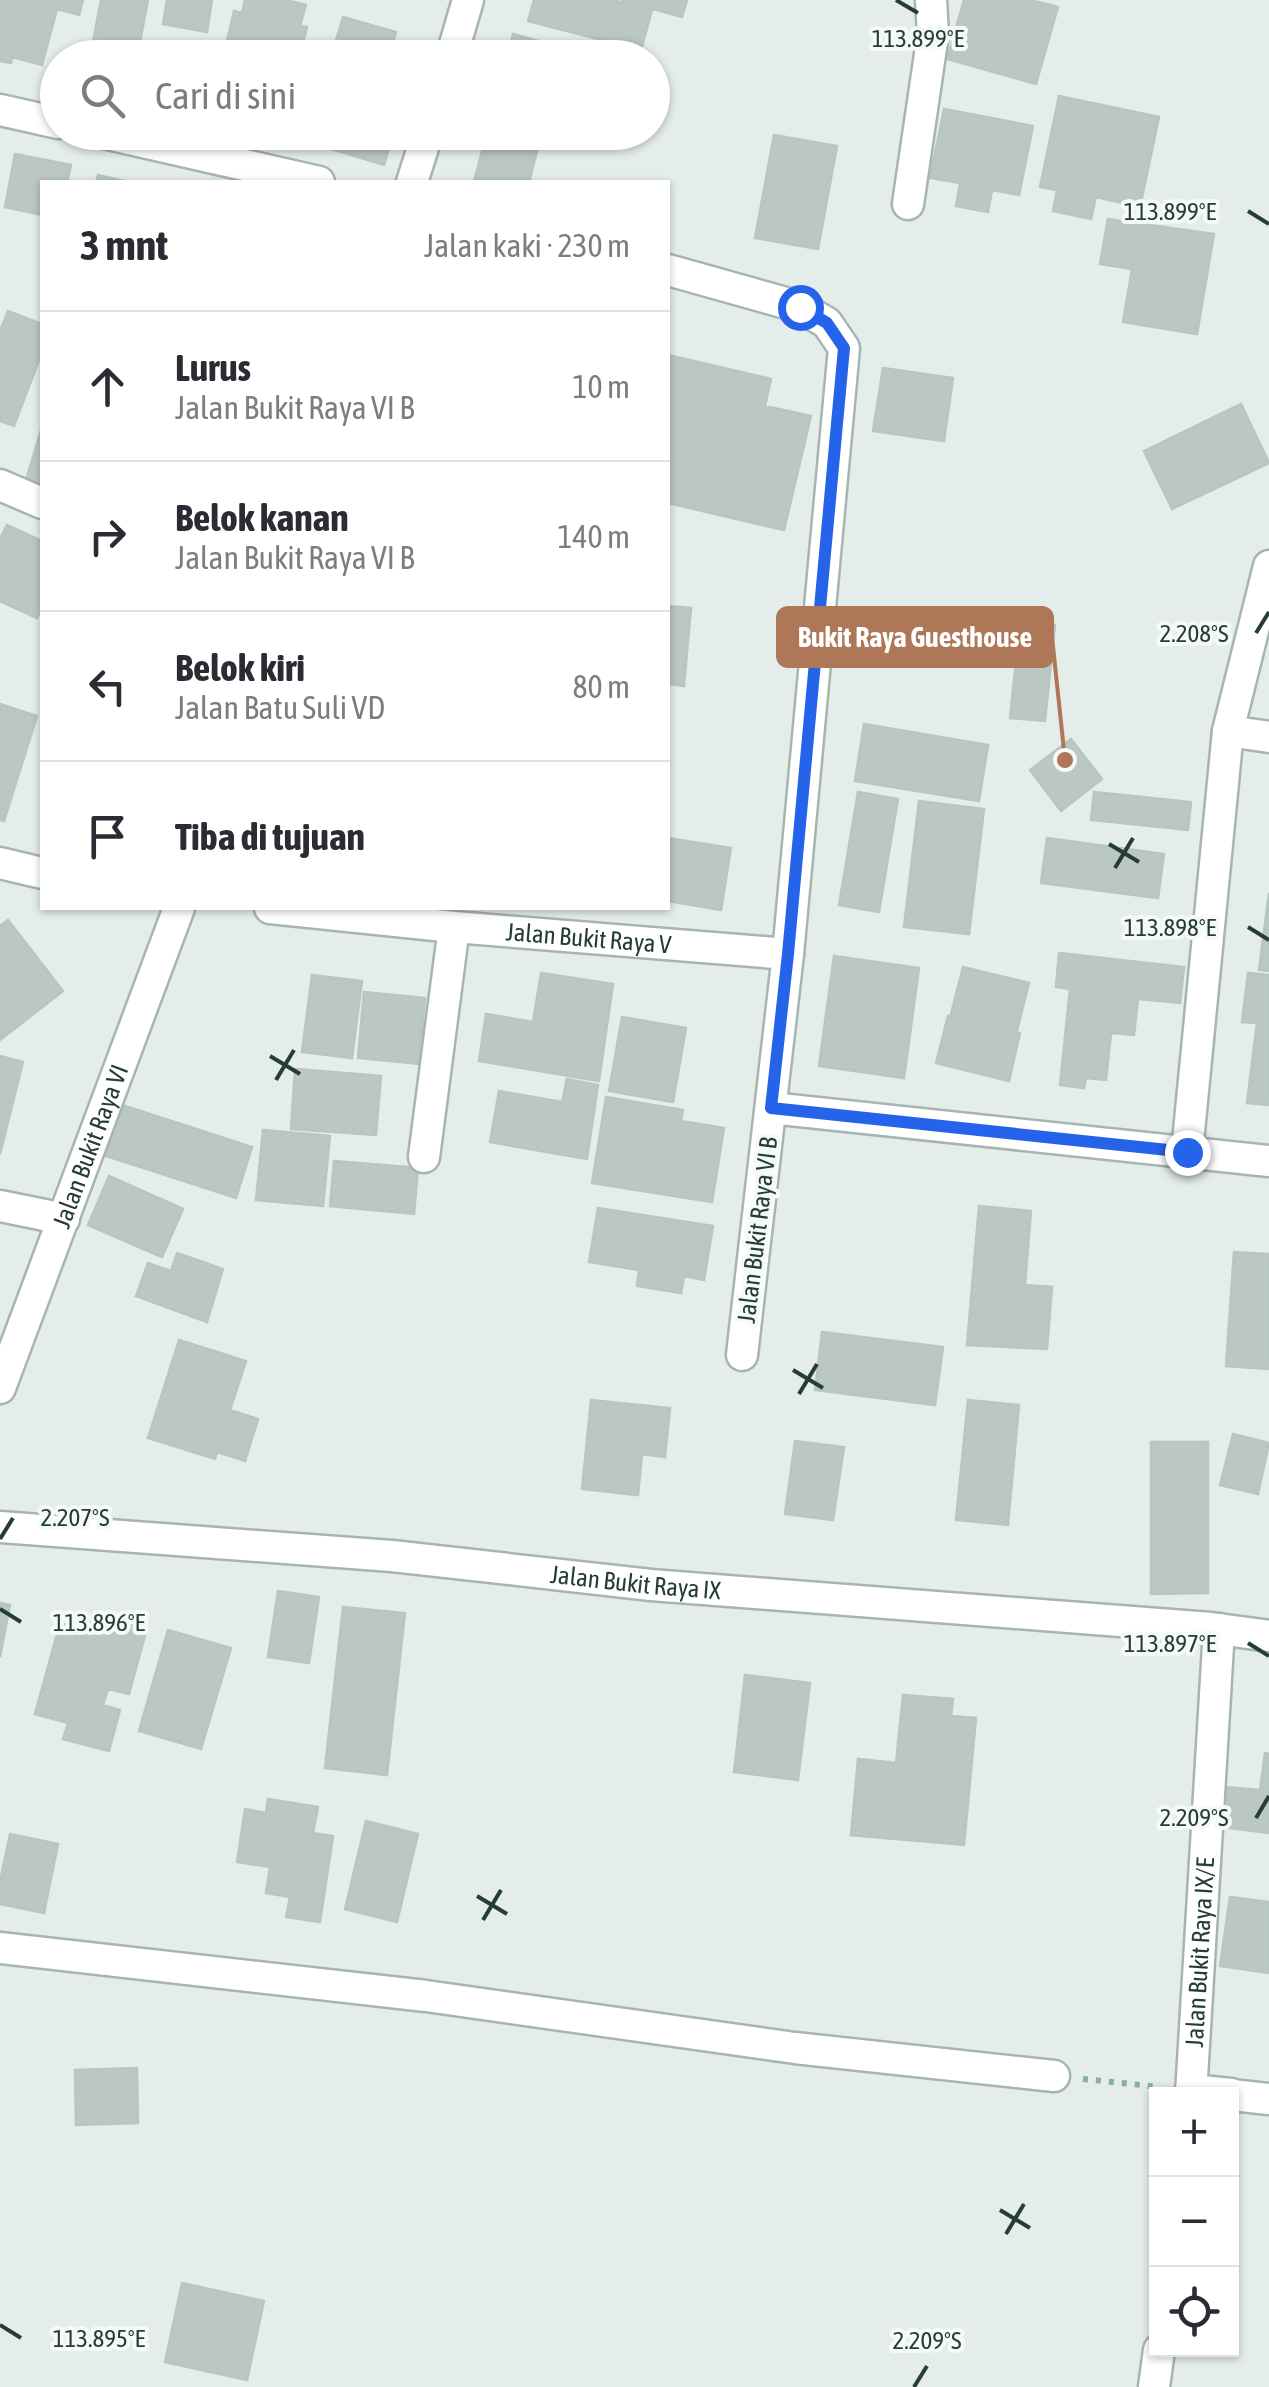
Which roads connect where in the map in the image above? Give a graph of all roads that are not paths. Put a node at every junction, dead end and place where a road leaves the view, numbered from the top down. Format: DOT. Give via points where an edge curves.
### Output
graph roads {
  1 [pos="468,0"];
  2 [pos="932,0"];
  3 [pos="456,40"];
  4 [pos="0,110"];
  5 [pos="40,119"];
  6 [pos="178,150"];
  7 [pos="422,150"];
  8 [pos="310,180"];
  9 [pos="413,180"];
  10 [pos="908,204"];
  11 [pos="670,271"];
  12 [pos="0,485"];
  13 [pos="40,502"];
  14 [pos="1269,566"];
  15 [pos="1228,731"];
  16 [pos="1269,736"];
  17 [pos="0,863"];
  18 [pos="40,873"];
  19 [pos="178,910"];
  20 [pos="310,910"];
  21 [pos="410,915"];
  22 [pos="454,928"];
  23 [pos="788,954"];
  24 [pos="771,1108"];
  25 [pos="1187,1152"];
  26 [pos="424,1157"];
  27 [pos="1269,1161"];
  28 [pos="0,1206"];
  29 [pos="64,1219"];
  30 [pos="742,1355"];
  31 [pos="0,1388"];
  32 [pos="0,1527"];
  33 [pos="1218,1629"];
  34 [pos="1269,1636"];
  35 [pos="0,1948"];
  36 [pos="1054,2076"];
  37 [pos="1191,2087"];
  38 [pos="1239,2095"];
  39 [pos="1269,2099"];
  40 [pos="1158,2357"];
  41 [pos="1154,2387"];
  1 -- 3 [label="street"];
  2 -- 10 [label="street"];
  4 -- 5 [label="street"];
  6 -- 8 [label="street"];
  7 -- 9 [label="street"];
  11 -- 23 [label="street, Jalan Bukit Raya VI B" via="800,307 827,323 844,348"];
  12 -- 13 [label="street"];
  14 -- 15 [label="street"];
  15 -- 16 [label="street"];
  15 -- 25 [label="street"];
  17 -- 18 [label="street"];
  19 -- 29 [label="street, Jalan Bukit Raya VI"];
  20 -- 21 [label="street, Jalan Bukit Raya V"];
  21 -- 22 [label="street, Jalan Bukit Raya V"];
  22 -- 23 [label="street, Jalan Bukit Raya V"];
  22 -- 26 [label="street"];
  23 -- 24 [label="street, Jalan Bukit Raya VI B"];
  24 -- 25 [label="street"];
  24 -- 30 [label="street, Jalan Bukit Raya VI B"];
  25 -- 27 [label="street"];
  28 -- 29 [label="street"];
  29 -- 31 [label="street, Jalan Bukit Raya VI"];
  32 -- 33 [label="street, Jalan Bukit Raya IX"];
  33 -- 34 [label="street, Jalan Bukit Raya IX"];
  33 -- 37 [label="street, Jalan Bukit Raya IX/E"];
  35 -- 36 [label="street"];
  38 -- 39 [label="street"];
  40 -- 41 [label="street"];
}
